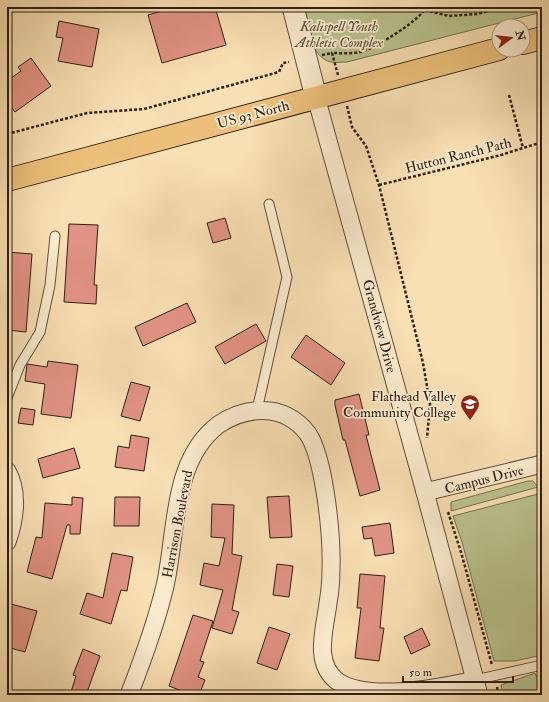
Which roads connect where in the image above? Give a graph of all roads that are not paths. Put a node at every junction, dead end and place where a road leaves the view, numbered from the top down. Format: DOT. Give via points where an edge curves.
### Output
graph roads {
  1 [pos="293,7"];
  2 [pos="542,38"];
  3 [pos="531,41"];
  4 [pos="491,52"];
  5 [pos="316,97"];
  6 [pos="7,180"];
  7 [pos="269,204"];
  8 [pos="55,236"];
  9 [pos="7,398"];
  10 [pos="257,410"];
  11 [pos="542,464"];
  12 [pos="7,471"];
  13 [pos="432,491"];
  14 [pos="7,542"];
  15 [pos="542,665"];
  16 [pos="477,688"];
  17 [pos="129,695"];
  1 -- 5 [label="street"];
  2 -- 3 [label="main road"];
  4 -- 5 [label="main road, US 93 North"];
  5 -- 6 [label="main road, US 93 North"];
  5 -- 13 [label="street, Grandview Drive"];
  7 -- 10 [label="lane" via="287,277"];
  8 -- 9 [label="lane" via="50,285 40,332 20,365"];
  10 -- 16 [label="street, Harrison Boulevard" via="273,411 288,416 300,425 310,438 319,463 326,500 330,550 328,602 322,649 323,662 329,673 337,682 362,692 390,694"];
  10 -- 17 [label="street, Harrison Boulevard" via="241,413 226,420 208,434 192,456 180,490 159,611"];
  11 -- 13 [label="street, Campus Drive"];
  12 -- 14 [label="street" via="12,485 14,512"];
  13 -- 16 [label="street, Grandview Drive"];
  15 -- 16 [label="lane" via="494,676"];
}
